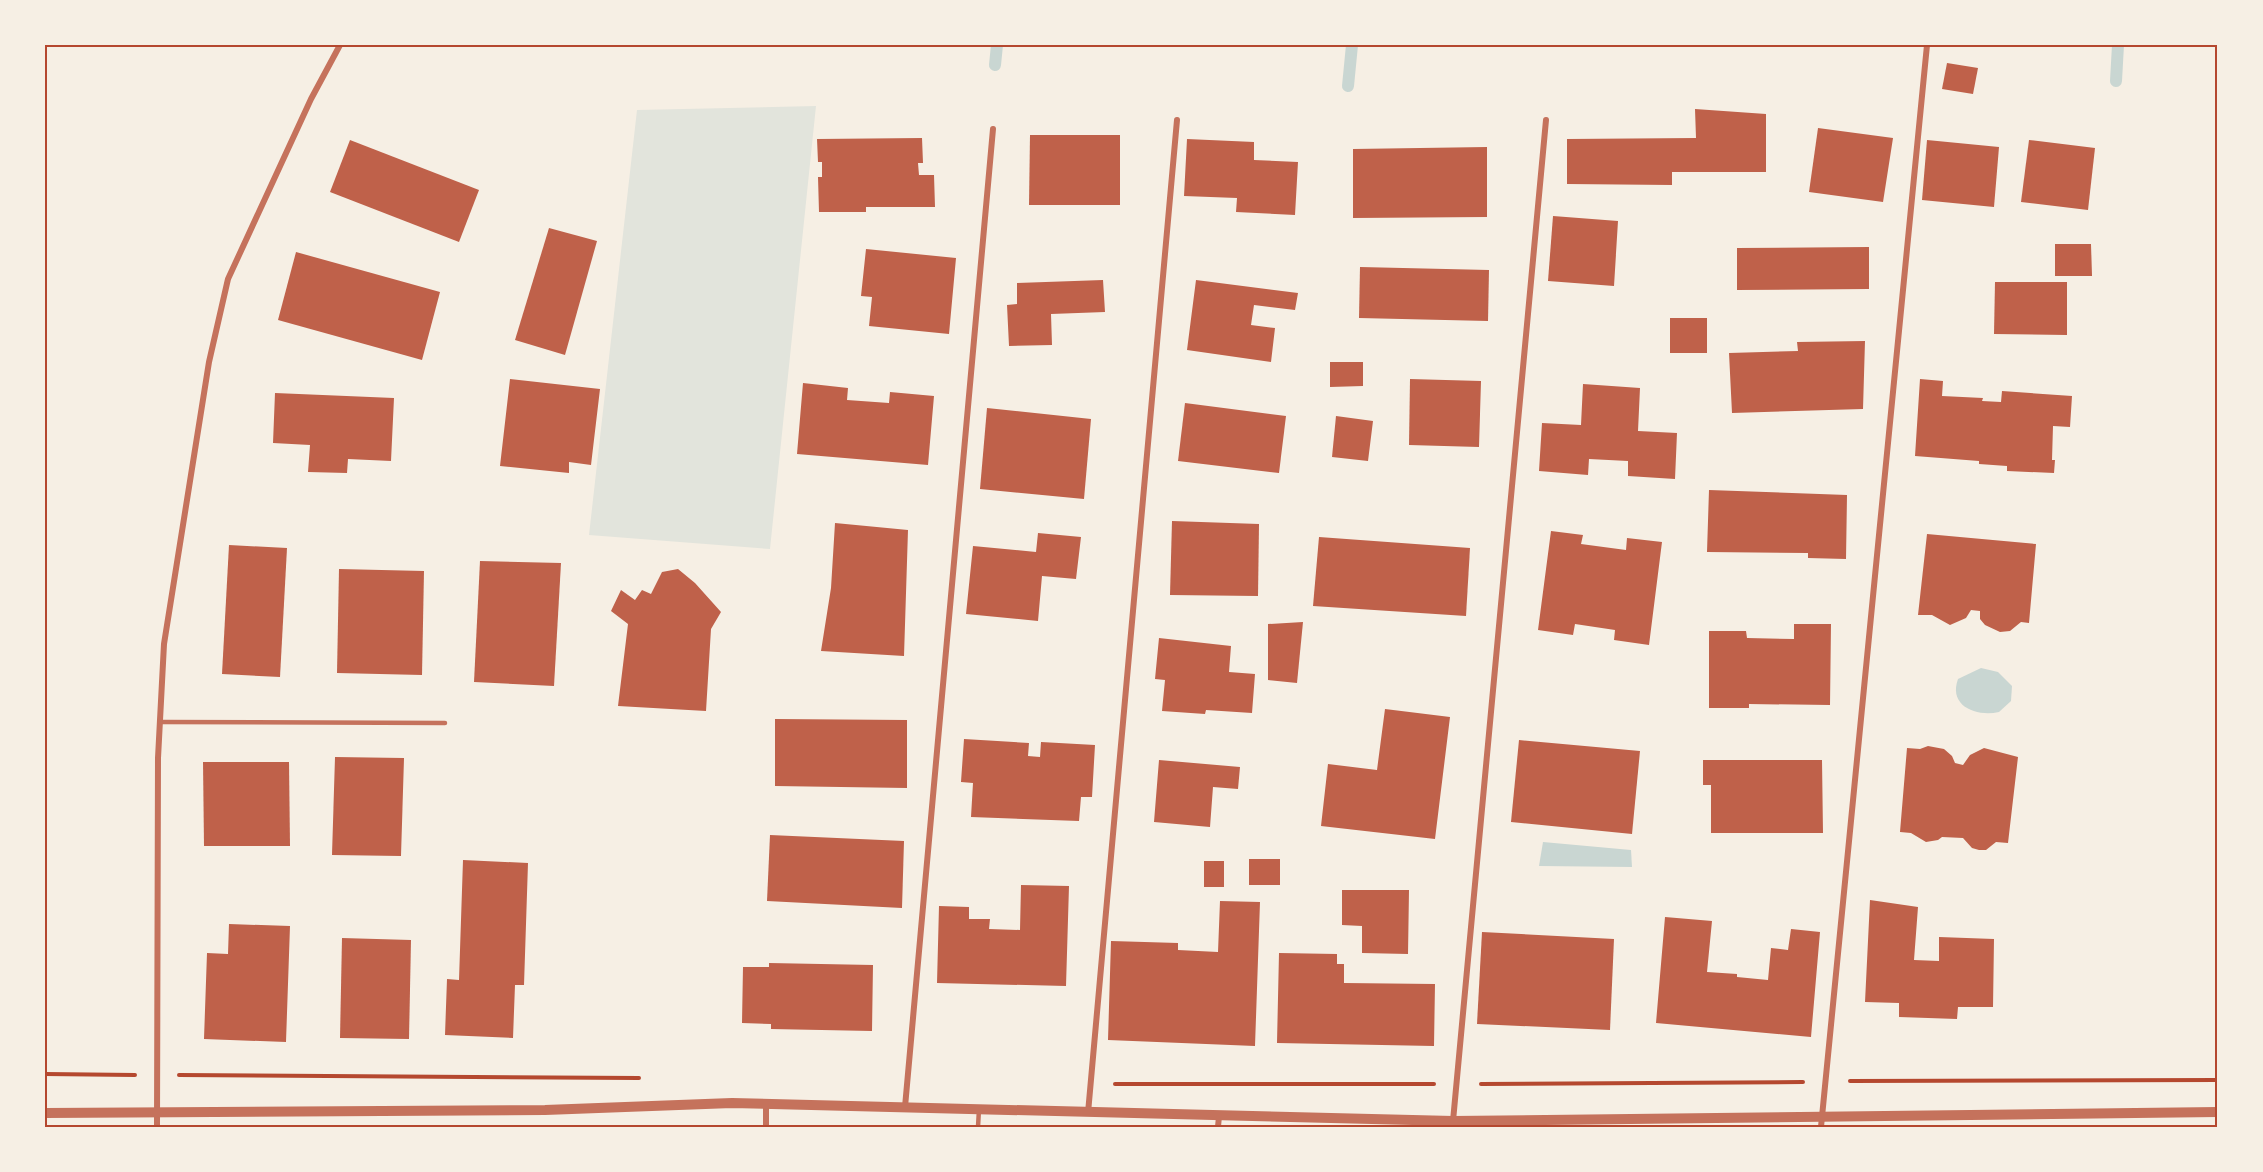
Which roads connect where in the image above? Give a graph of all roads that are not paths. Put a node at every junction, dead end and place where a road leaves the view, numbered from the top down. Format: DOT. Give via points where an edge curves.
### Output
graph roads {
  1 [pos="340,45"];
  2 [pos="1927,45"];
  3 [pos="1177,120"];
  4 [pos="1546,120"];
  5 [pos="993,129"];
  6 [pos="161,722"];
  7 [pos="445,723"];
  8 [pos="766,1104"];
  9 [pos="905,1107"];
  10 [pos="979,1109"];
  11 [pos="157,1112"];
  12 [pos="2218,1112"];
  13 [pos="45,1113"];
  14 [pos="1088,1113"];
  15 [pos="1823,1115"];
  16 [pos="1453,1121"];
  17 [pos="1219,1122"];
  18 [pos="157,1127"];
  19 [pos="766,1127"];
  20 [pos="978,1127"];
  21 [pos="1821,1127"];
  1 -- 6 [label="street" via="228,279 209,362 164,644"];
  2 -- 15 [label="street"];
  3 -- 14 [label="street"];
  4 -- 16 [label="street"];
  5 -- 9 [label="street"];
  6 -- 7 [label="lane"];
  6 -- 11 [label="street"];
  8 -- 9 [label="street"];
  8 -- 11 [label="street" via="545,1110"];
  8 -- 19 [label="street"];
  9 -- 10 [label="street"];
  10 -- 14 [label="street"];
  10 -- 20 [label="lane"];
  11 -- 13 [label="street"];
  11 -- 18 [label="street"];
  12 -- 15 [label="street"];
  14 -- 17 [label="street"];
  15 -- 16 [label="street"];
  15 -- 21 [label="street"];
  16 -- 17 [label="street"];
}
